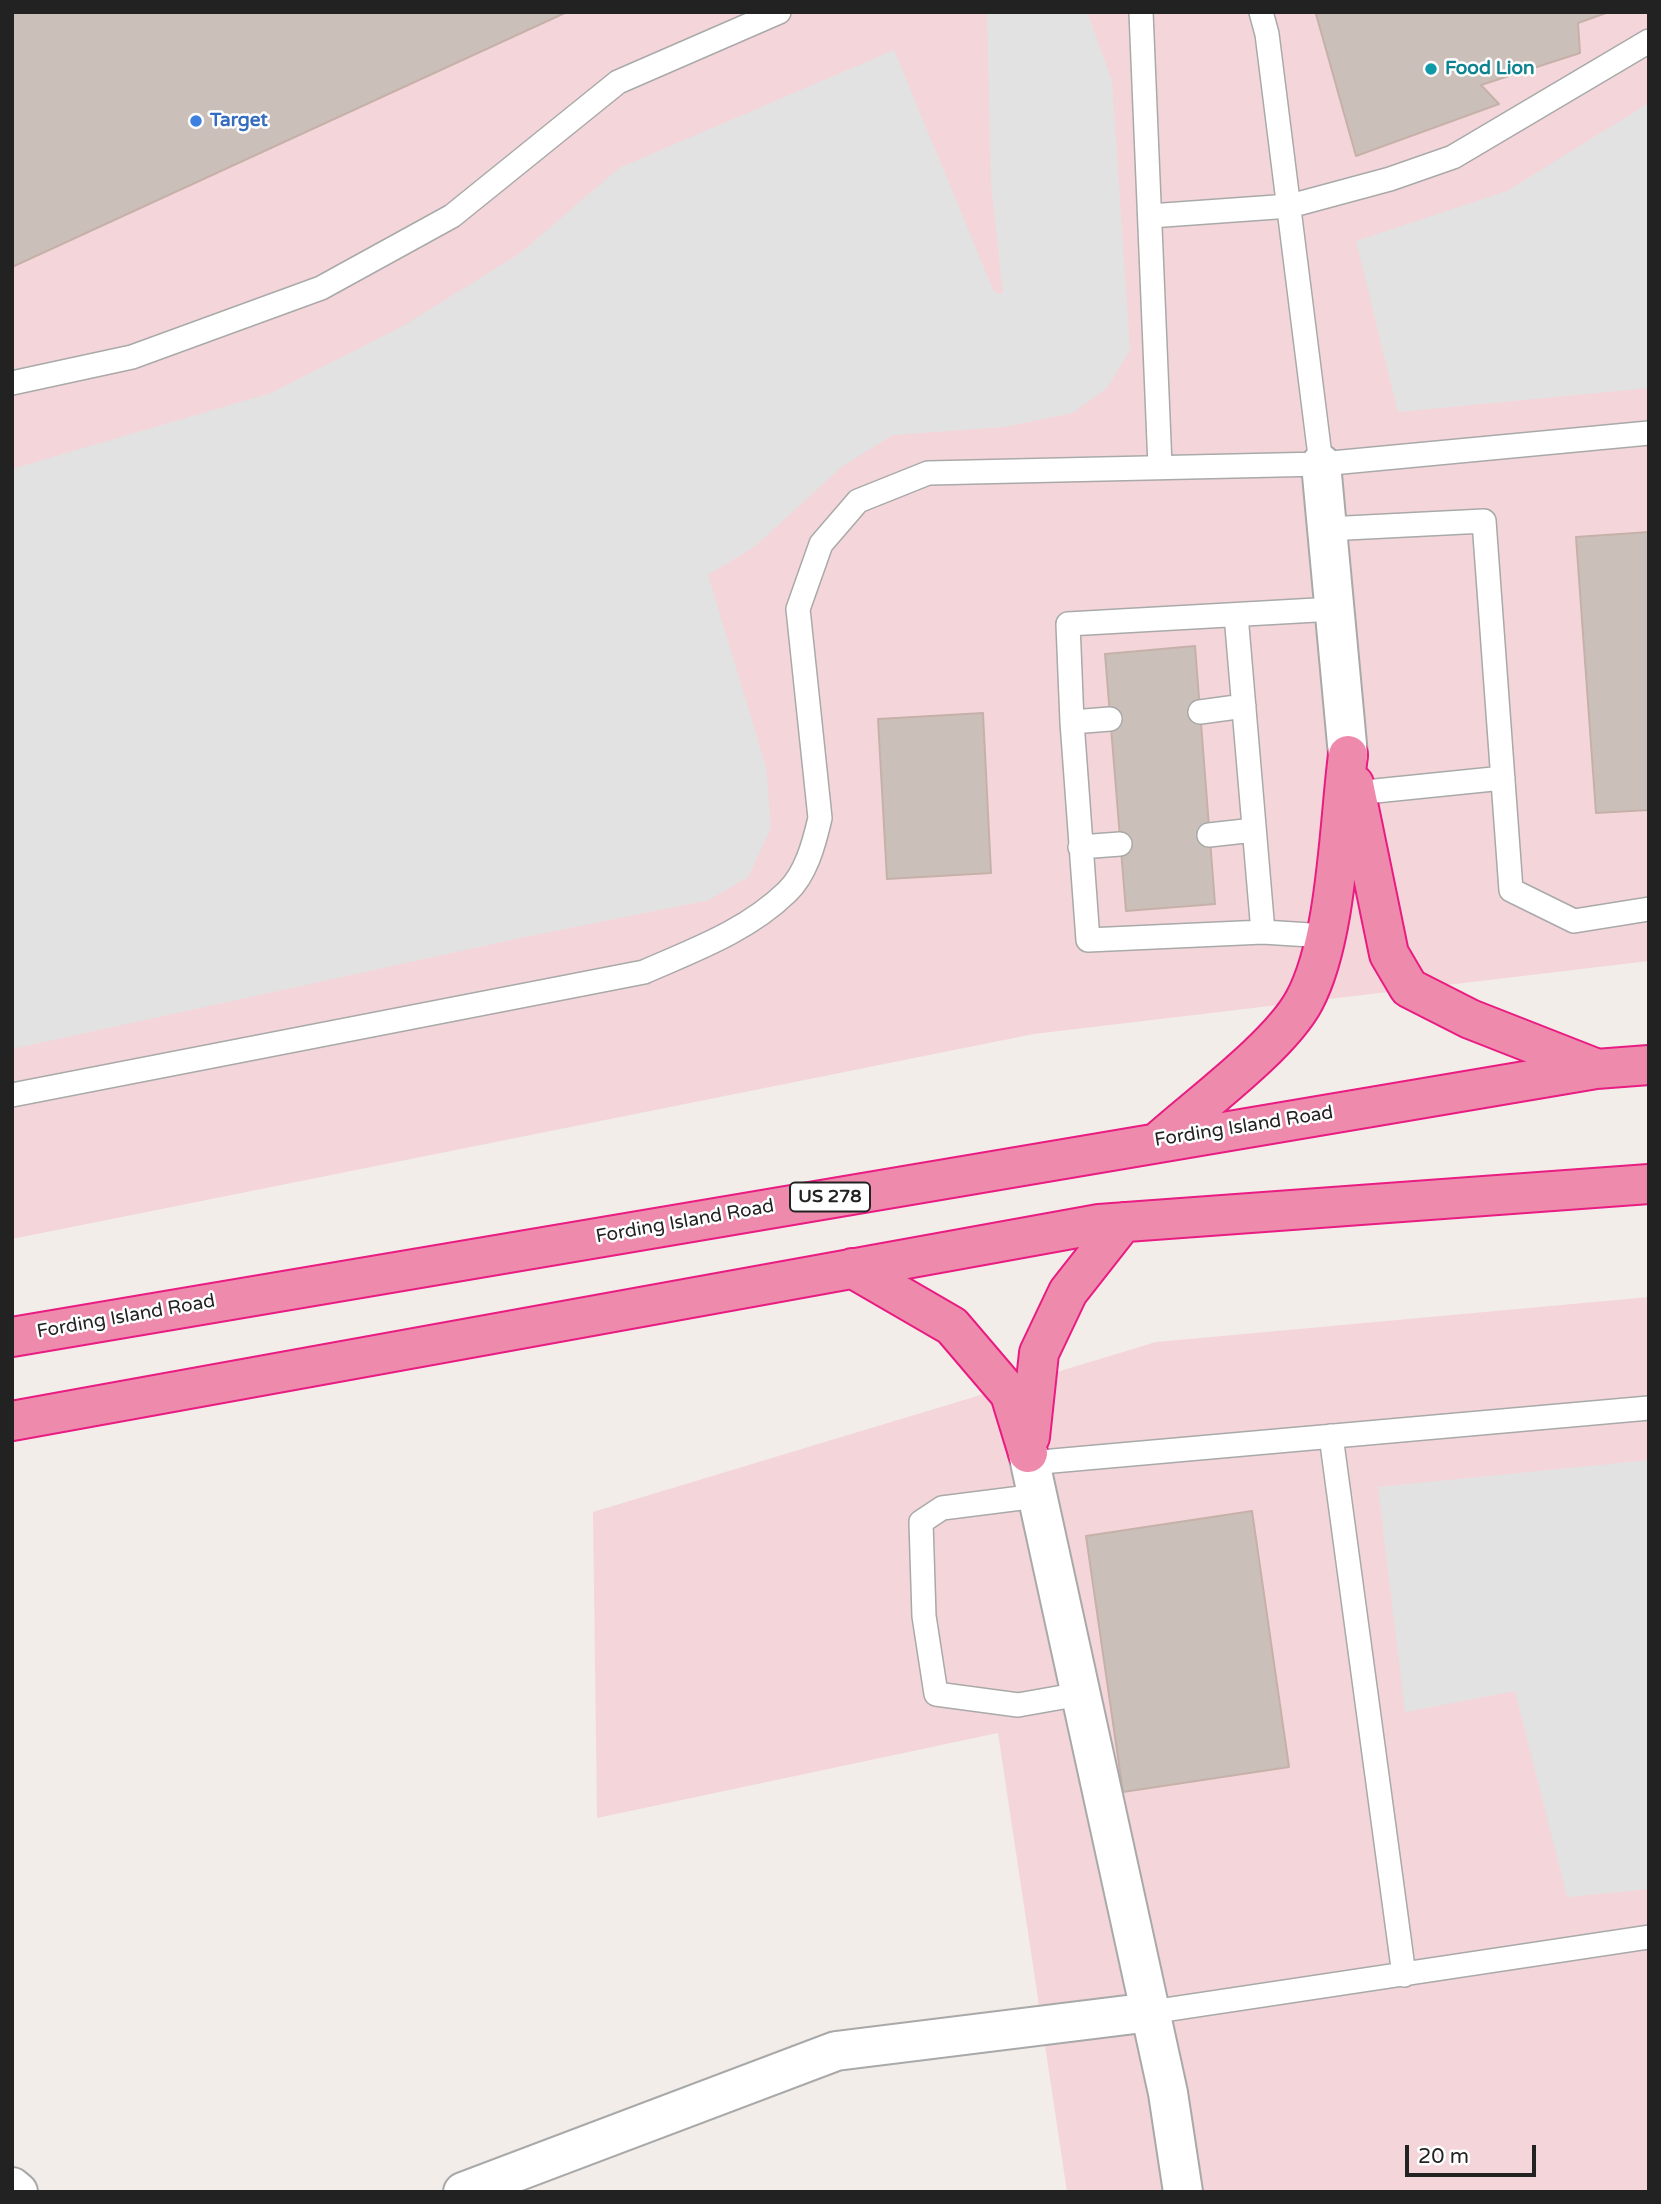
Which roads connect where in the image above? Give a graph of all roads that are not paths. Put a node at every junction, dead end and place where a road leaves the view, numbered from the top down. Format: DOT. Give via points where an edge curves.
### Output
graph roads {
  1 [pos="779,12"];
  2 [pos="1141,12"];
  3 [pos="1261,12"];
  4 [pos="1649,41"];
  5 [pos="1290,206"];
  6 [pos="1150,216"];
  7 [pos="12,383"];
  8 [pos="1649,433"];
  9 [pos="1321,464"];
  10 [pos="1160,466"];
  11 [pos="1327,529"];
  12 [pos="1334,609"];
  13 [pos="1236,615"];
  14 [pos="1244,706"];
  15 [pos="1200,712"];
  16 [pos="1110,719"];
  17 [pos="1072,722"];
  18 [pos="1348,755"];
  19 [pos="1503,778"];
  20 [pos="1350,794"];
  21 [pos="1254,830"];
  22 [pos="1209,835"];
  23 [pos="1120,844"];
  24 [pos="1080,847"];
  25 [pos="1649,909"];
  26 [pos="1263,932"];
  27 [pos="1326,936"];
  28 [pos="1649,1065"];
  29 [pos="1596,1069"];
  30 [pos="12,1096"];
  31 [pos="1158,1142"];
  32 [pos="1649,1184"];
  33 [pos="1123,1222"];
  34 [pos="852,1268"];
  35 [pos="12,1337"];
  36 [pos="1649,1408"];
  37 [pos="12,1421"];
  38 [pos="1331,1436"];
  39 [pos="1032,1471"];
  40 [pos="1080,1693"];
  41 [pos="1649,1937"];
  42 [pos="1404,1975"];
  43 [pos="1151,2012"];
  44 [pos="12,2187"];
  45 [pos="18,2192"];
  46 [pos="464,2192"];
  47 [pos="1183,2192"];
  1 -- 7 [label="lane" via="618,82 453,216 321,288 132,357"];
  2 -- 6 [label="lane"];
  3 -- 5 [label="lane"];
  4 -- 5 [label="lane" via="1453,157"];
  5 -- 6 [label="lane"];
  5 -- 9 [label="lane"];
  6 -- 10 [label="lane"];
  8 -- 9 [label="lane"];
  9 -- 10 [label="lane"];
  9 -- 11 [label="street"];
  10 -- 30 [label="lane" via="928,472 858,501 821,544 797,609 820,818 812,851 788,891 730,934 644,972"];
  11 -- 12 [label="street"];
  11 -- 19 [label="lane" via="1484,521"];
  12 -- 13 [label="lane"];
  12 -- 18 [label="street"];
  13 -- 14 [label="lane"];
  13 -- 17 [label="lane" via="1068,624"];
  14 -- 15 [label="lane"];
  14 -- 21 [label="lane"];
  16 -- 17 [label="lane"];
  17 -- 24 [label="lane"];
  18 -- 20 [label="highway"];
  19 -- 20 [label="lane"];
  19 -- 25 [label="lane" via="1511,890 1573,921"];
  20 -- 27 [label="highway"];
  20 -- 29 [label="highway" via="1389,954 1409,988 1470,1019"];
  21 -- 22 [label="lane"];
  21 -- 26 [label="lane"];
  23 -- 24 [label="lane"];
  24 -- 26 [label="lane" via="1088,940"];
  26 -- 27 [label="lane"];
  27 -- 31 [label="highway" via="1304,1003 1271,1044"];
  28 -- 29 [label="highway, Fording Island Road / US 278"];
  29 -- 31 [label="highway, Fording Island Road / US 278"];
  31 -- 35 [label="highway, Fording Island Road / US 278"];
  32 -- 33 [label="highway"];
  33 -- 34 [label="highway"];
  33 -- 39 [label="highway" via="1068,1292 1040,1353"];
  34 -- 37 [label="highway"];
  34 -- 39 [label="highway" via="951,1326 1010,1394"];
  36 -- 38 [label="lane"];
  38 -- 39 [label="lane"];
  38 -- 42 [label="lane"];
  39 -- 40 [label="street"];
  39 -- 40 [label="lane" via="942,1508 921,1522 924,1616 936,1694 1018,1705"];
  40 -- 43 [label="street"];
  41 -- 42 [label="lane"];
  42 -- 43 [label="lane"];
  43 -- 46 [label="street" via="836,2051"];
  43 -- 47 [label="street"];
  44 -- 45 [label="street"];
}
